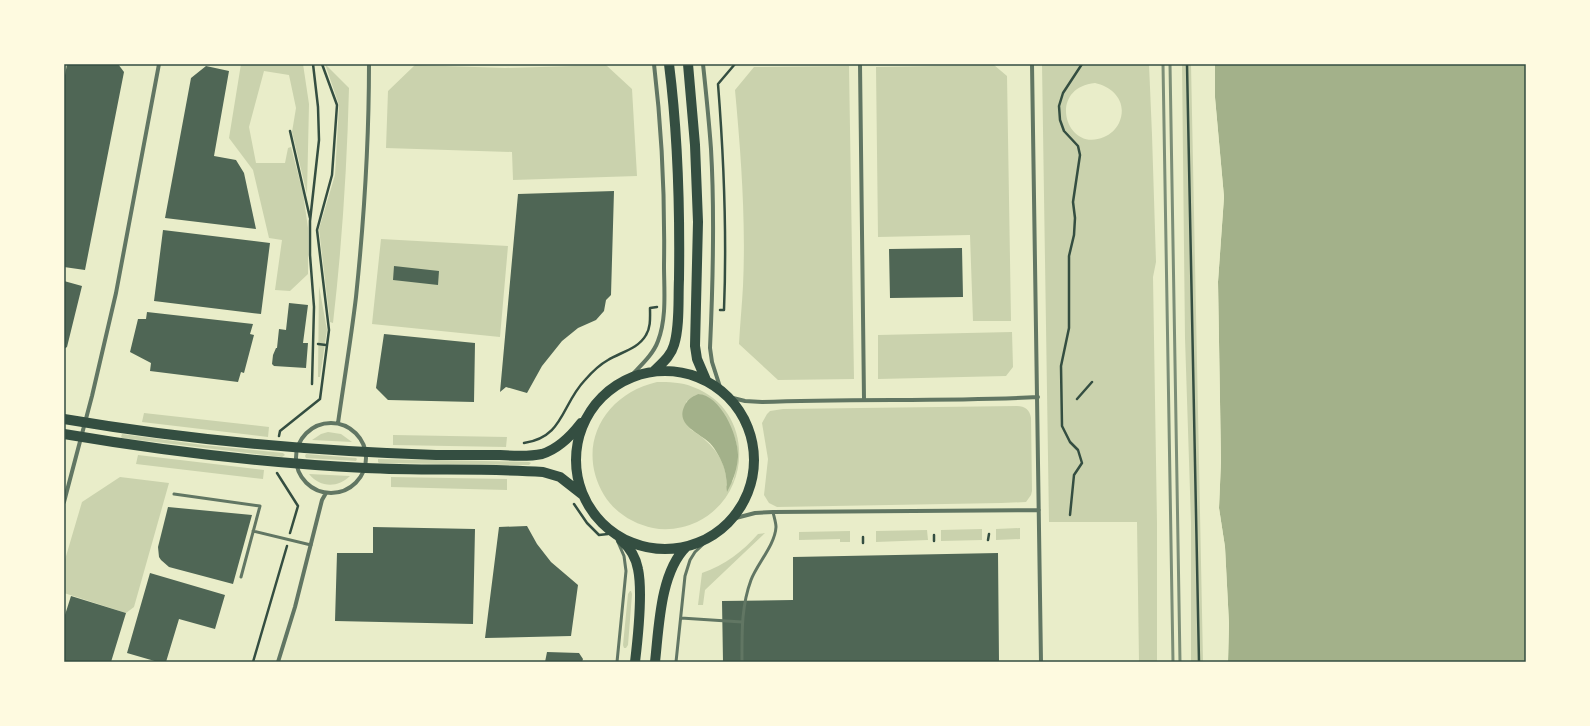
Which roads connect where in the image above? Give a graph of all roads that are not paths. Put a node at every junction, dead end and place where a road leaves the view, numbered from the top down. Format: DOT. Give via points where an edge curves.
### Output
graph roads {
  1 [pos="159,64"];
  2 [pos="369,64"];
  3 [pos="654,64"];
  4 [pos="669,64"];
  5 [pos="688,64"];
  6 [pos="703,64"];
  7 [pos="860,64"];
  8 [pos="1032,64"];
  9 [pos="654,371"];
  10 [pos="630,377"];
  11 [pos="706,380"];
  12 [pos="721,390"];
  13 [pos="729,397"];
  14 [pos="1038,397"];
  15 [pos="864,400"];
  16 [pos="588,415"];
  17 [pos="64,419"];
  18 [pos="85,422"];
  19 [pos="338,423"];
  20 [pos="64,434"];
  21 [pos="81,437"];
  22 [pos="297,448"];
  23 [pos="366,452"];
  24 [pos="296,464"];
  25 [pos="365,468"];
  26 [pos="326,493"];
  27 [pos="174,494"];
  28 [pos="583,495"];
  29 [pos="64,502"];
  30 [pos="1039,510"];
  31 [pos="773,512"];
  32 [pos="732,519"];
  33 [pos="253,531"];
  34 [pos="614,533"];
  35 [pos="714,534"];
  36 [pos="311,545"];
  37 [pos="686,547"];
  38 [pos="241,577"];
  39 [pos="681,618"];
  40 [pos="742,622"];
  41 [pos="278,662"];
  42 [pos="617,662"];
  43 [pos="635,662"];
  44 [pos="655,662"];
  45 [pos="676,662"];
  46 [pos="742,662"];
  47 [pos="1041,662"];
  1 -- 18 [label="street" via="116,293"];
  2 -- 19 [label="street" via="362,228 356,299"];
  3 -- 10 [label="street" via="663,157 664,307 658,342"];
  4 -- 9 [label="main road" via="677,148 680,220 678,307 676,336 672,350"];
  5 -- 11 [label="main road" via="698,222 695,346 697,359"];
  6 -- 12 [label="street" via="709,118 713,204 710,348"];
  7 -- 15 [label="street"];
  8 -- 14 [label="street"];
  9 -- 10 [label="main road"];
  9 -- 11 [label="main road" via="686,372"];
  10 -- 16 [label="main road" via="599,399"];
  11 -- 12 [label="main road"];
  12 -- 13 [label="main road"];
  13 -- 15 [label="street" via="762,402"];
  13 -- 32 [label="main road" via="746,422 754,458 748,494"];
  14 -- 15 [label="street"];
  14 -- 30 [label="street"];
  16 -- 23 [label="main road" via="568,438 551,451 535,455"];
  16 -- 28 [label="main road" via="578,440 576,454 576,468"];
  17 -- 18 [label="main road"];
  18 -- 21 [label="street"];
  18 -- 22 [label="main road" via="204,439"];
  19 -- 22 [label="street" via="318,425 308,431 301,438"];
  19 -- 23 [label="street" via="353,431 364,444"];
  20 -- 21 [label="main road"];
  21 -- 24 [label="main road" via="194,454"];
  21 -- 29 [label="street"];
  22 -- 23 [label="main road"];
  22 -- 24 [label="street"];
  23 -- 25 [label="street"];
  24 -- 25 [label="main road"];
  24 -- 26 [label="street" via="309,486"];
  25 -- 26 [label="street" via="354,485 336,493"];
  25 -- 28 [label="main road" via="543,472 560,477"];
  26 -- 36 [label="street"];
  27 -- 33 [label="lane" via="260,506"];
  28 -- 34 [label="main road" via="590,509"];
  30 -- 31 [label="street"];
  30 -- 47 [label="street"];
  31 -- 32 [label="street" via="755,513"];
  31 -- 40 [label="lane" via="776,527 770,547 752,579"];
  32 -- 35 [label="main road"];
  33 -- 36 [label="lane"];
  33 -- 38 [label="lane"];
  34 -- 37 [label="main road" via="641,546 671,549"];
  34 -- 42 [label="lane" via="624,556 626,571"];
  34 -- 43 [label="main road" via="632,553 638,568"];
  35 -- 37 [label="main road"];
  35 -- 39 [label="lane" via="690,560 685,576"];
  36 -- 41 [label="street"];
  37 -- 44 [label="main road" via="678,554 668,579"];
  39 -- 40 [label="lane"];
  39 -- 45 [label="lane"];
  40 -- 46 [label="lane"];
}
